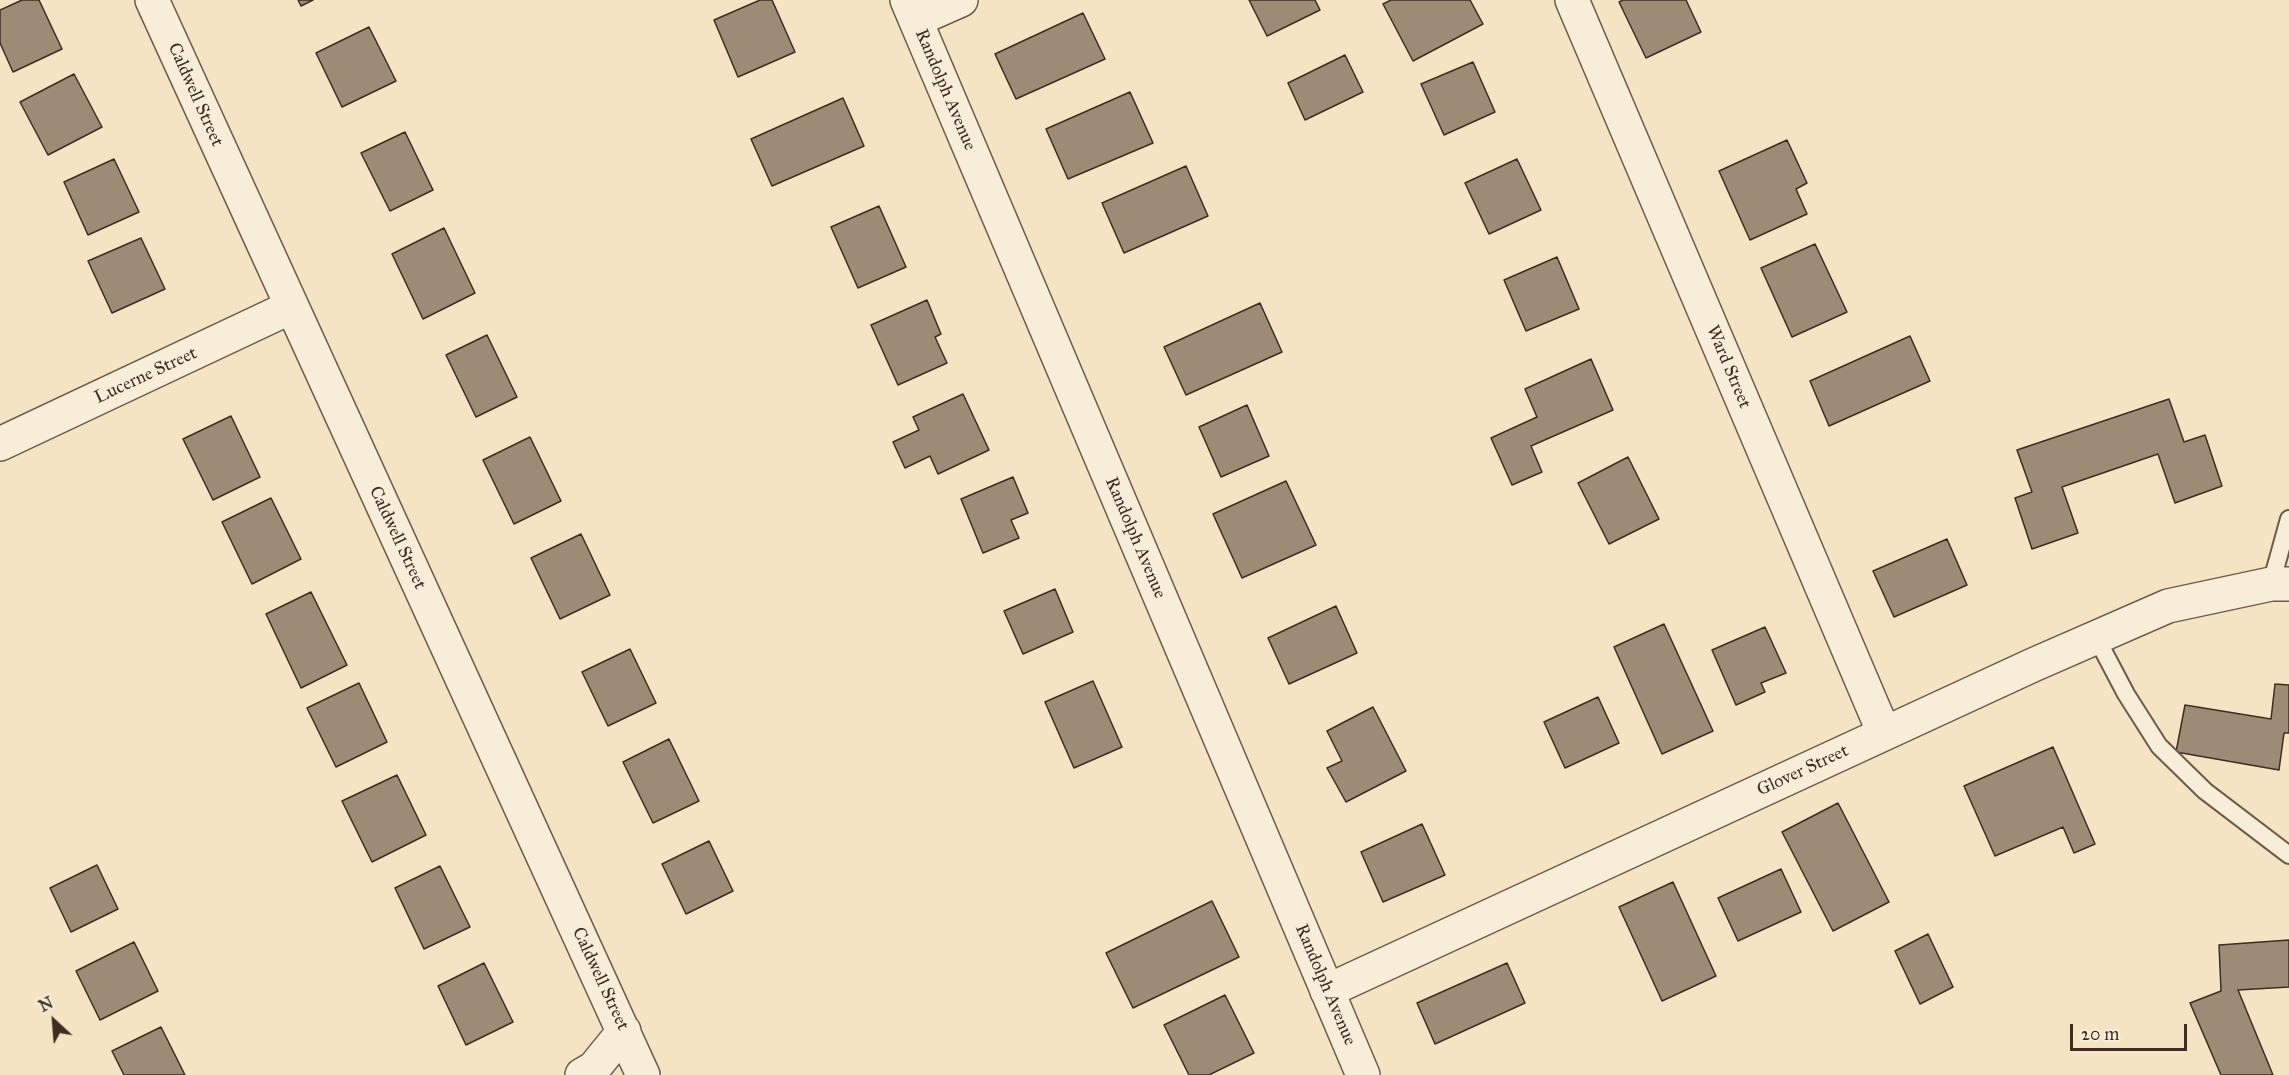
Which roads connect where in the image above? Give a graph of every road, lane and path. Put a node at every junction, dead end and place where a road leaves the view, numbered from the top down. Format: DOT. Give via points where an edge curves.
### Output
graph roads {
  1 [pos="152,0"];
  2 [pos="961,0"];
  3 [pos="1572,0"];
  4 [pos="911,10"];
  5 [pos="291,307"];
  6 [pos="0,444"];
  7 [pos="2289,519"];
  8 [pos="2280,584"];
  9 [pos="2096,637"];
  10 [pos="1884,734"];
  11 [pos="2289,855"];
  12 [pos="1327,991"];
  13 [pos="624,1031"];
  14 [pos="582,1075"];
  15 [pos="643,1075"];
  16 [pos="1363,1075"];
  1 -- 5 [label="street, Caldwell Street"];
  2 -- 4 [label="street"];
  3 -- 10 [label="street, Ward Street"];
  4 -- 12 [label="street, Randolph Avenue"];
  5 -- 6 [label="street, Lucerne Street"];
  5 -- 13 [label="street, Caldwell Street"];
  7 -- 8 [label="lane"];
  8 -- 9 [label="street, Glover Street" via="2168,606"];
  9 -- 10 [label="street, Glover Street"];
  9 -- 11 [label="lane" via="2159,746 2205,791"];
  10 -- 12 [label="street, Glover Street"];
  12 -- 16 [label="street, Randolph Avenue"];
  13 -- 14 [label="street" via="594,1068"];
  13 -- 15 [label="street, Caldwell Street"];
}
